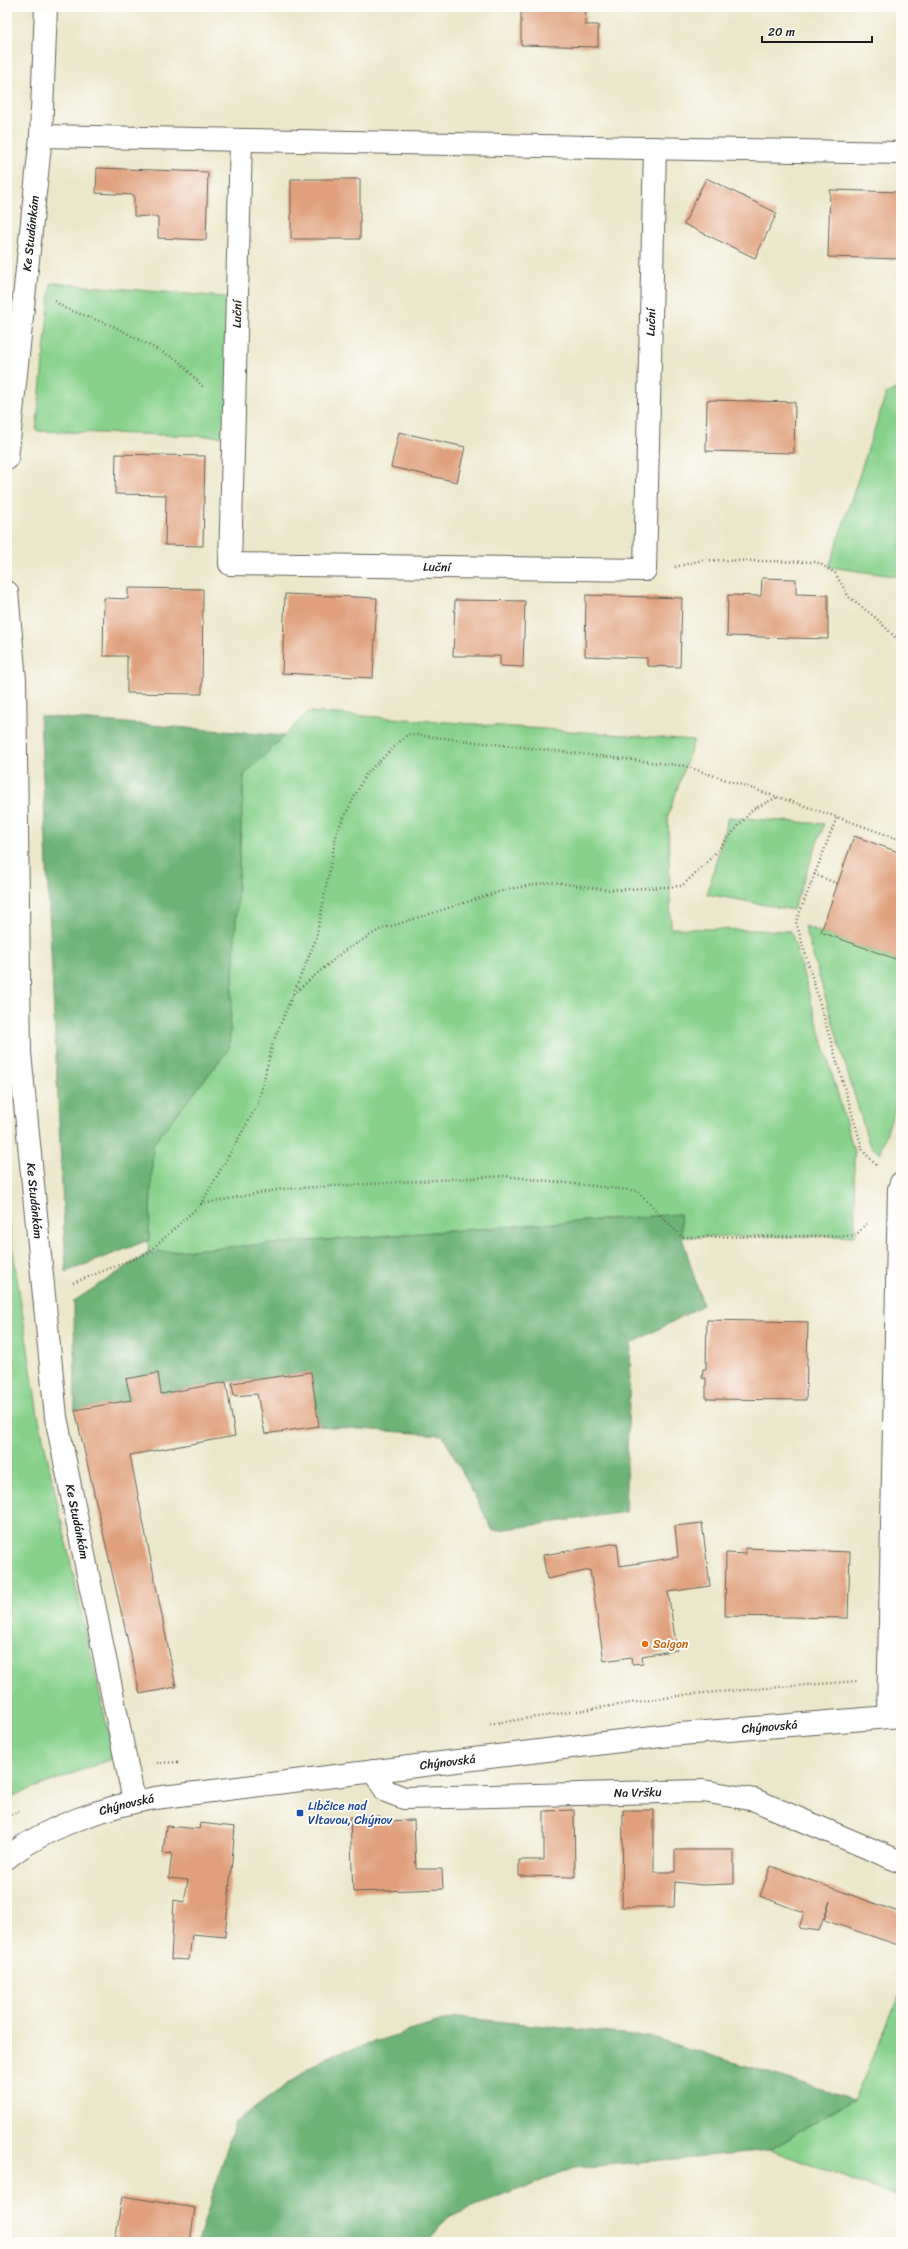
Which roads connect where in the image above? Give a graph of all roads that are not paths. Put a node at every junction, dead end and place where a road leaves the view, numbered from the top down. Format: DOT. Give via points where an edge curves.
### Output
graph roads {
  1 [pos="46,7"];
  2 [pos="41,136"];
  3 [pos="241,140"];
  4 [pos="655,148"];
  5 [pos="901,153"];
  6 [pos="7,459"];
  7 [pos="7,592"];
  8 [pos="900,1186"];
  9 [pos="895,1716"];
  10 [pos="373,1771"];
  11 [pos="134,1801"];
  12 [pos="7,1858"];
  13 [pos="901,1862"];
  1 -- 2 [label="street, Ke Studánkám"];
  2 -- 3 [label="street"];
  2 -- 6 [label="street, Ke Studánkám"];
  3 -- 4 [label="street"];
  3 -- 4 [label="street, Luční" via="230,564 645,570"];
  4 -- 5 [label="street"];
  7 -- 11 [label="street, Ke Studánkám" via="15,680 20,1053 56,1417"];
  8 -- 9 [label="street"];
  9 -- 10 [label="street, Chýnovská" via="669,1736"];
  10 -- 11 [label="street, Chýnovská"];
  10 -- 13 [label="street, Na Vršku" via="386,1791 404,1798 703,1791 755,1800"];
  11 -- 12 [label="street, Chýnovská" via="65,1825"];
}
